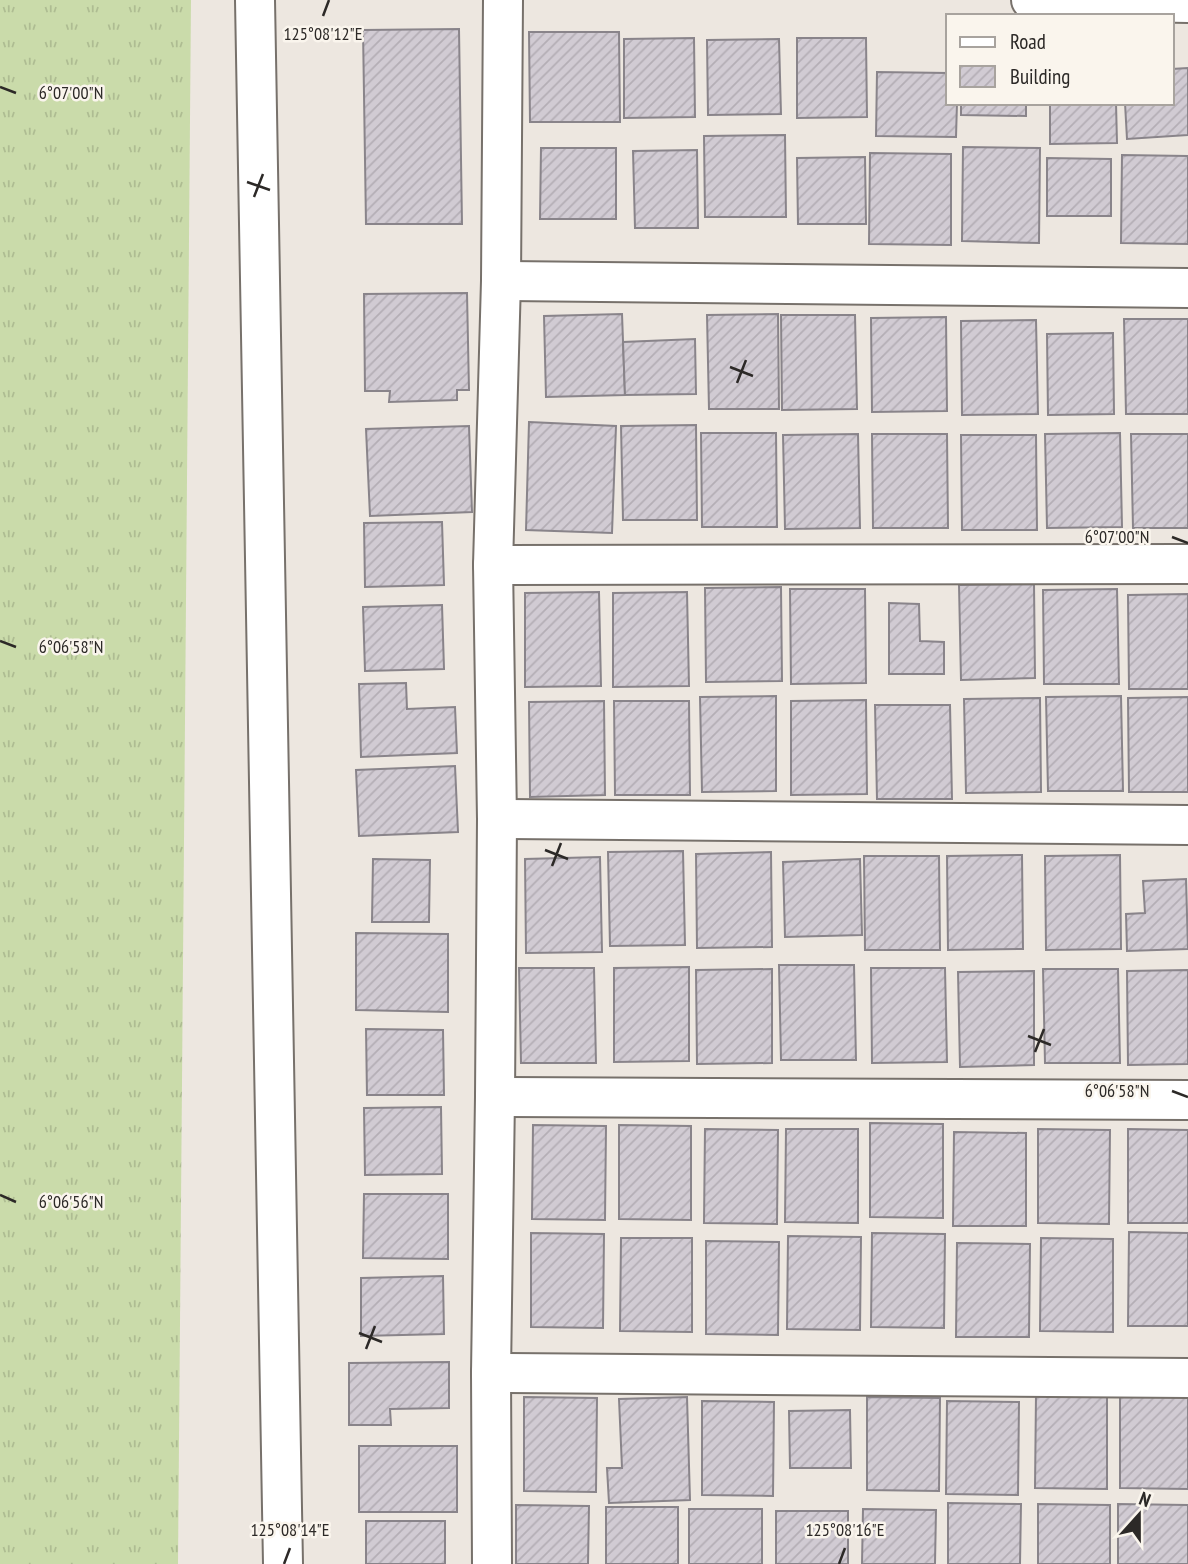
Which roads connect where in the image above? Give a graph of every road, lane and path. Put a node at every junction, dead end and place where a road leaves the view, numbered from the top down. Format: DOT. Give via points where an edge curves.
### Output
graph roads {
  1 [pos="255,0"];
  2 [pos="503,0"];
  3 [pos="1031,0"];
  4 [pos="1188,3"];
  5 [pos="501,281"];
  6 [pos="1188,288"];
  7 [pos="1188,564"];
  8 [pos="493,565"];
  9 [pos="497,819"];
  10 [pos="1188,825"];
  11 [pos="495,1097"];
  12 [pos="1188,1100"];
  13 [pos="491,1373"];
  14 [pos="1188,1378"];
  15 [pos="283,1564"];
  16 [pos="492,1564"];
  1 -- 15 [label="street"];
  2 -- 5 [label="street"];
  3 -- 4 [label="street"];
  5 -- 6 [label="street"];
  5 -- 8 [label="street"];
  7 -- 8 [label="street"];
  8 -- 9 [label="street"];
  9 -- 10 [label="street"];
  9 -- 11 [label="street"];
  11 -- 12 [label="street"];
  11 -- 13 [label="street"];
  13 -- 14 [label="street"];
  13 -- 16 [label="street"];
}
